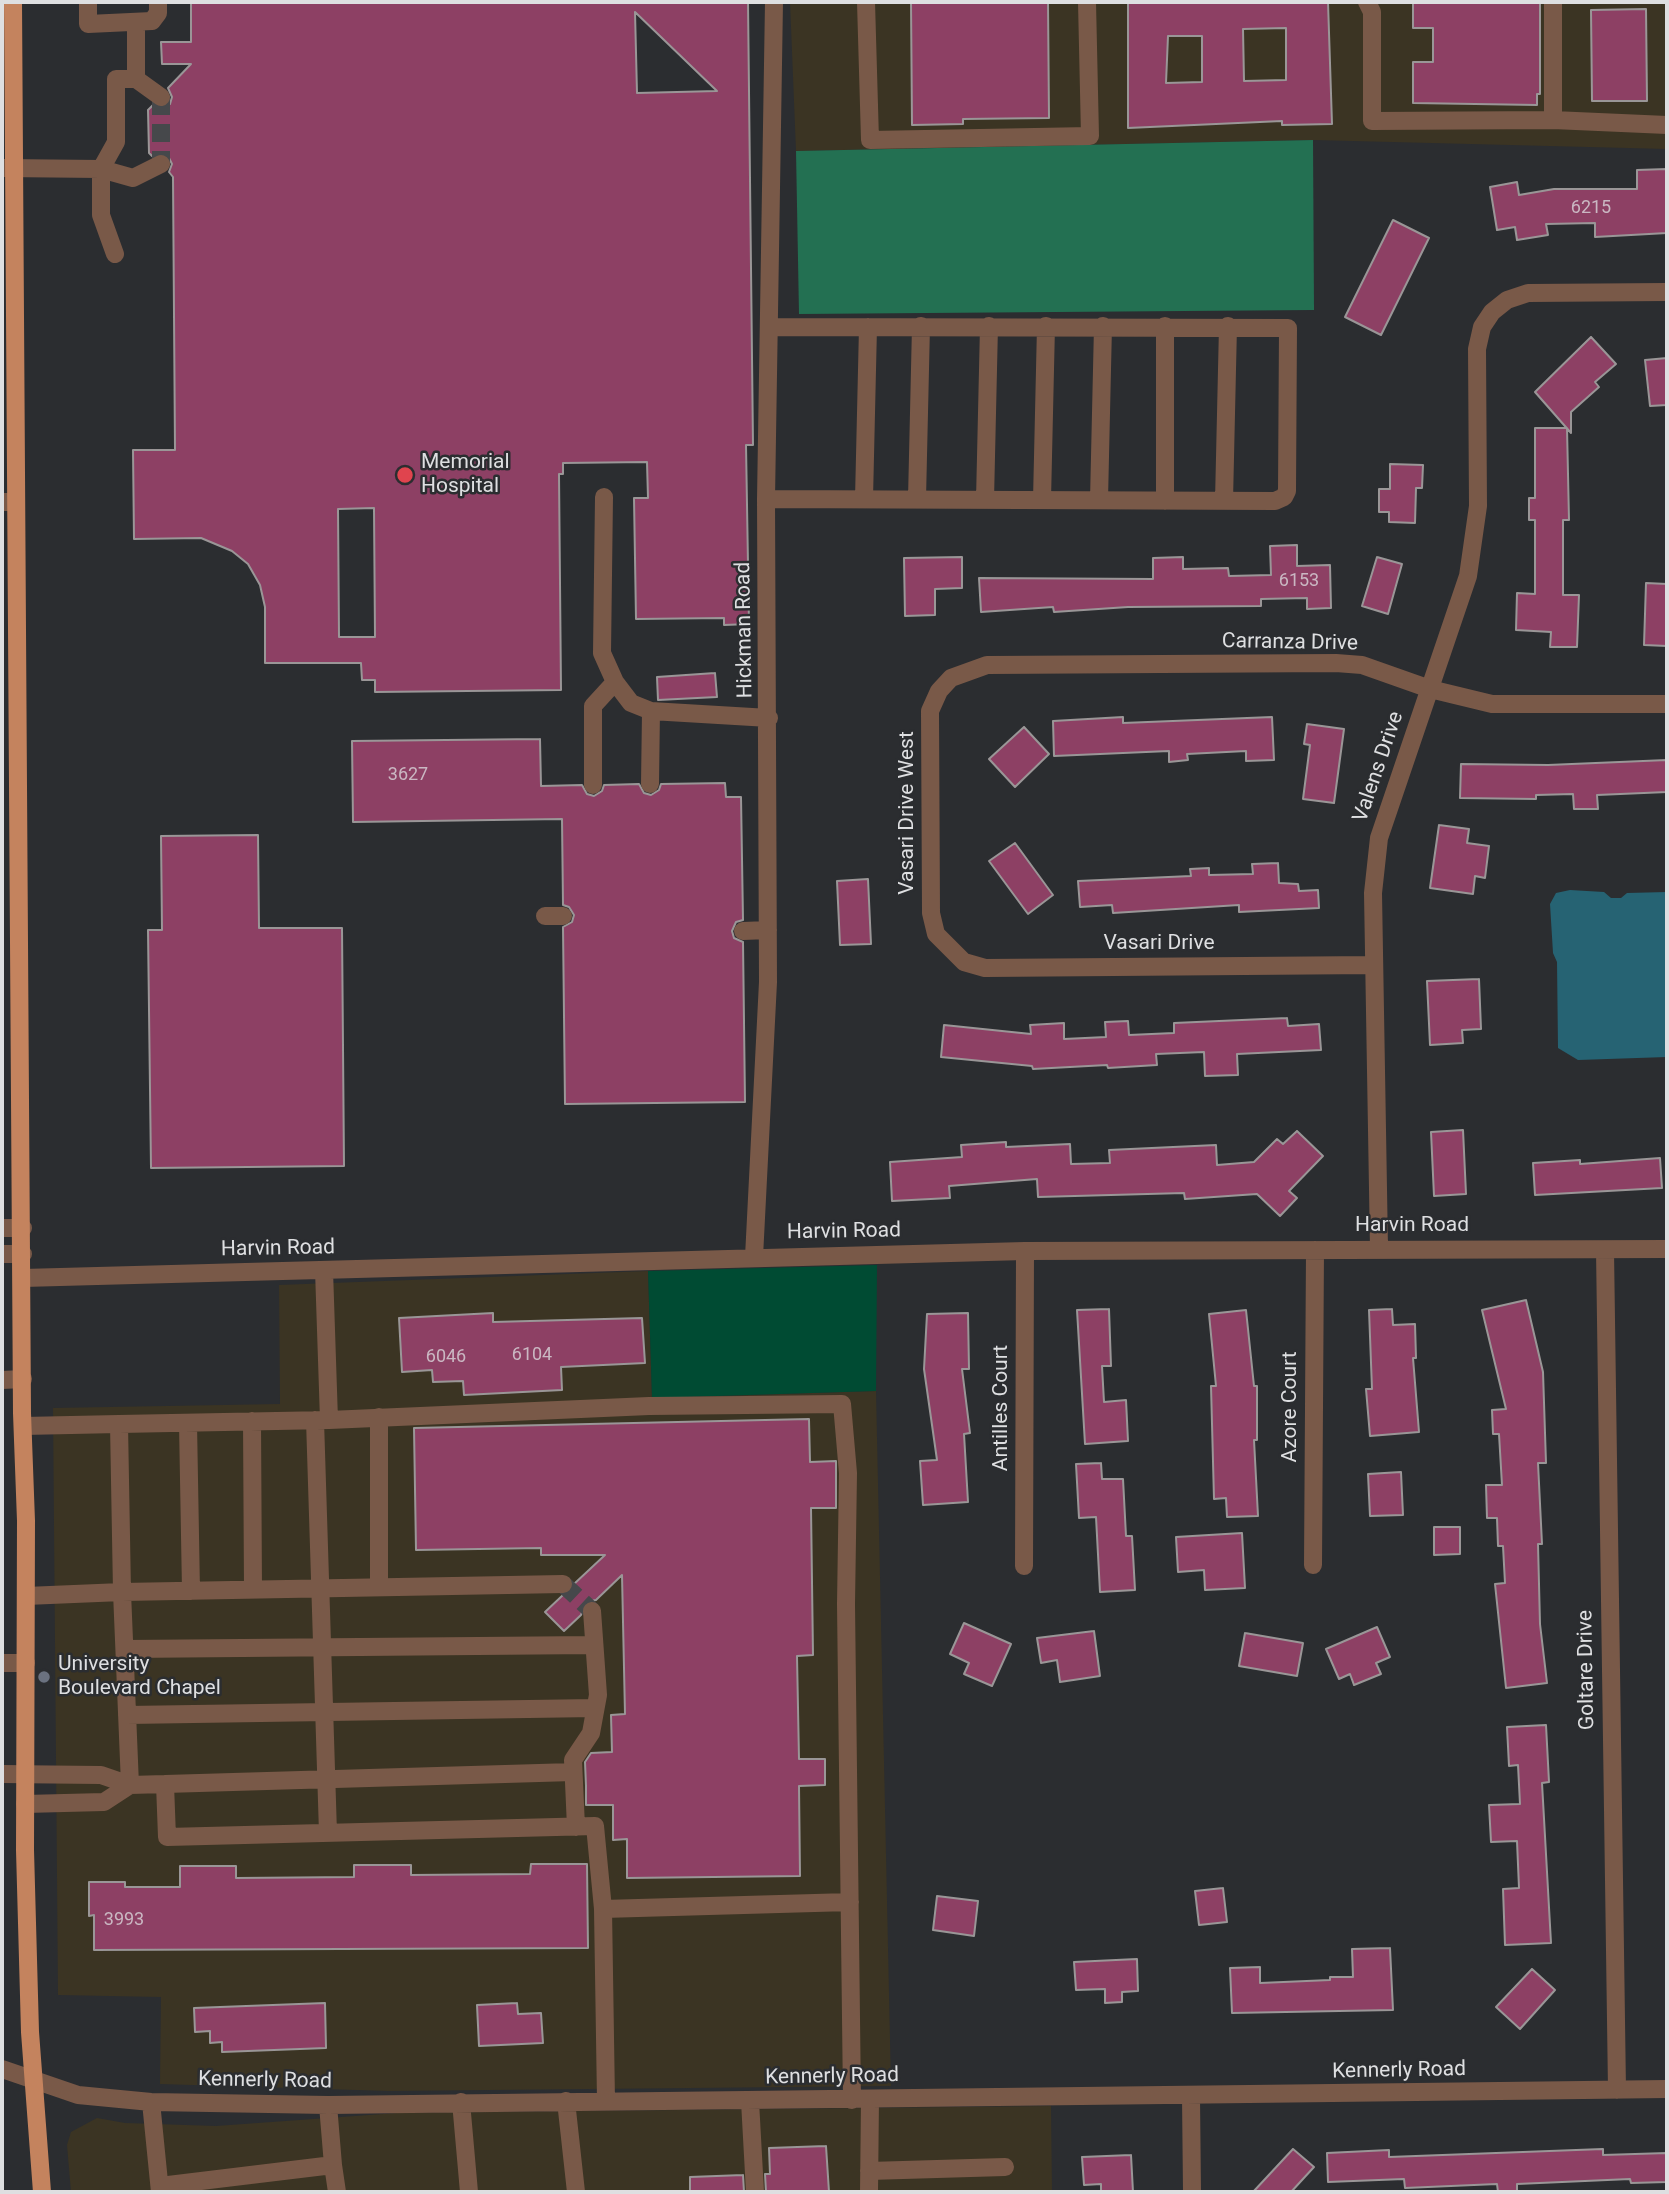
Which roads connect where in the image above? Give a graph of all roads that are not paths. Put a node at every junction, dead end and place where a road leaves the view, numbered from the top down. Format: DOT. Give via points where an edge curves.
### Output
graph roads {
  1 [pos="13,2"];
  2 [pos="88,2"];
  3 [pos="158,2"];
  4 [pos="774,2"];
  5 [pos="866,2"];
  6 [pos="1087,2"];
  7 [pos="1367,2"];
  8 [pos="1553,2"];
  9 [pos="136,24"];
  10 [pos="136,79"];
  11 [pos="161,97"];
  12 [pos="1553,120"];
  13 [pos="1667,125"];
  14 [pos="161,164"];
  15 [pos="7,168"];
  16 [pos="100,169"];
  17 [pos="115,254"];
  18 [pos="1667,292"];
  19 [pos="8,317"];
  20 [pos="921,326"];
  21 [pos="989,326"];
  22 [pos="1046,326"];
  23 [pos="1103,326"];
  24 [pos="1165,326"];
  25 [pos="1228,326"];
  26 [pos="769,327"];
  27 [pos="868,327"];
  28 [pos="8,371"];
  29 [pos="604,497"];
  30 [pos="766,499"];
  31 [pos="864,499"];
  32 [pos="917,499"];
  33 [pos="985,500"];
  34 [pos="1042,500"];
  35 [pos="1099,500"];
  36 [pos="1165,501"];
  37 [pos="1224,501"];
  38 [pos="9,502"];
  39 [pos="951,678"];
  40 [pos="615,682"];
  41 [pos="1430,690"];
  42 [pos="9,691"];
  43 [pos="1667,704"];
  44 [pos="651,711"];
  45 [pos="769,718"];
  46 [pos="650,784"];
  47 [pos="593,785"];
  48 [pos="768,930"];
  49 [pos="743,931"];
  50 [pos="950,951"];
  51 [pos="1374,965"];
  52 [pos="2,1228"];
  53 [pos="23,1228"];
  54 [pos="1379,1248"];
  55 [pos="1667,1249"];
  56 [pos="1315,1250"];
  57 [pos="1605,1250"];
  58 [pos="1025,1251"];
  59 [pos="2,1254"];
  60 [pos="23,1254"];
  61 [pos="754,1257"];
  62 [pos="324,1270"];
  63 [pos="23,1278"];
  64 [pos="23,1379"];
  65 [pos="2,1380"];
  66 [pos="379,1417"];
  67 [pos="322,1420"];
  68 [pos="252,1421"];
  69 [pos="188,1423"];
  70 [pos="119,1424"];
  71 [pos="23,1426"];
  72 [pos="1313,1565"];
  73 [pos="1024,1566"];
  74 [pos="563,1584"];
  75 [pos="379,1587"];
  76 [pos="320,1588"];
  77 [pos="253,1590"];
  78 [pos="191,1591"];
  79 [pos="122,1592"];
  80 [pos="26,1596"];
  81 [pos="592,1611"];
  82 [pos="594,1645"];
  83 [pos="322,1646"];
  84 [pos="125,1648"];
  85 [pos="2,1663"];
  86 [pos="26,1663"];
  87 [pos="595,1708"];
  88 [pos="324,1711"];
  89 [pos="127,1715"];
  90 [pos="573,1772"];
  91 [pos="2,1774"];
  92 [pos="25,1775"];
  93 [pos="327,1778"];
  94 [pos="164,1784"];
  95 [pos="130,1785"];
  96 [pos="25,1804"];
  97 [pos="576,1827"];
  98 [pos="328,1833"];
  99 [pos="850,1902"];
  100 [pos="603,1909"];
  101 [pos="2,2069"];
  102 [pos="34,2078"];
  103 [pos="1667,2089"];
  104 [pos="1617,2090"];
  105 [pos="1191,2097"];
  106 [pos="870,2099"];
  107 [pos="852,2100"];
  108 [pos="566,2101"];
  109 [pos="606,2101"];
  110 [pos="750,2101"];
  111 [pos="151,2102"];
  112 [pos="461,2102"];
  113 [pos="328,2105"];
  114 [pos="333,2165"];
  115 [pos="1005,2167"];
  116 [pos="869,2171"];
  117 [pos="160,2189"];
  118 [pos="42,2192"];
  119 [pos="337,2192"];
  120 [pos="469,2192"];
  121 [pos="576,2192"];
  122 [pos="755,2192"];
  123 [pos="869,2192"];
  124 [pos="1192,2192"];
  1 -- 15 [label="main road"];
  2 -- 9 [label="street" via="88,24"];
  3 -- 9 [label="street" via="152,21"];
  4 -- 26 [label="street, Hickman Road"];
  5 -- 6 [label="street" via="870,139 1090,136"];
  7 -- 12 [label="street" via="1372,12 1372,121"];
  8 -- 12 [label="street"];
  9 -- 10 [label="street"];
  10 -- 11 [label="street"];
  10 -- 16 [label="street" via="116,79 116,142"];
  12 -- 13 [label="street"];
  14 -- 16 [label="street" via="133,178"];
  15 -- 16 [label="street"];
  15 -- 19 [label="main road"];
  16 -- 17 [label="street" via="101,215"];
  18 -- 41 [label="street, Valens Drive" via="1528,293 1507,300 1482,327 1477,349 1475,540 1468,576"];
  19 -- 28 [label="main road"];
  20 -- 21 [label="street"];
  20 -- 27 [label="street"];
  20 -- 32 [label="street"];
  21 -- 22 [label="street"];
  21 -- 33 [label="street"];
  22 -- 23 [label="street"];
  22 -- 34 [label="street"];
  23 -- 24 [label="street"];
  23 -- 35 [label="street"];
  24 -- 25 [label="street"];
  24 -- 36 [label="street"];
  25 -- 37 [label="street"];
  25 -- 37 [label="street" via="1288,328 1287,491 1275,501"];
  26 -- 27 [label="street"];
  26 -- 30 [label="street, Hickman Road"];
  27 -- 31 [label="street"];
  28 -- 38 [label="main road"];
  29 -- 40 [label="street" via="602,653"];
  30 -- 31 [label="street"];
  30 -- 45 [label="street, Hickman Road"];
  31 -- 32 [label="street"];
  32 -- 33 [label="street"];
  33 -- 34 [label="street"];
  34 -- 35 [label="street"];
  35 -- 36 [label="street"];
  36 -- 37 [label="street"];
  38 -- 42 [label="main road"];
  39 -- 41 [label="street, Carranza Drive" via="987,664 1336,663 1362,665"];
  39 -- 50 [label="street, Vasari Drive West" via="930,711 932,914 936,934"];
  40 -- 44 [label="street" via="631,703"];
  40 -- 47 [label="street" via="593,706"];
  41 -- 43 [label="street, Carranza Drive" via="1492,704"];
  41 -- 51 [label="street, Valens Drive" via="1379,838 1373,892"];
  42 -- 53 [label="main road"];
  44 -- 45 [label="street"];
  44 -- 46 [label="street"];
  45 -- 48 [label="street, Hickman Road"];
  48 -- 49 [label="street"];
  48 -- 61 [label="street, Hickman Road"];
  50 -- 51 [label="street, Vasari Drive" via="964,962 985,968"];
  51 -- 54 [label="street, Valens Drive"];
  52 -- 53 [label="street"];
  53 -- 60 [label="main road"];
  54 -- 56 [label="street, Harvin Road"];
  54 -- 57 [label="street, Harvin Road"];
  55 -- 57 [label="street, Harvin Road"];
  56 -- 58 [label="street, Harvin Road"];
  56 -- 72 [label="street, Azore Court"];
  57 -- 104 [label="street, Goltare Drive"];
  58 -- 61 [label="street, Harvin Road"];
  58 -- 73 [label="street, Antilles Court"];
  59 -- 60 [label="street"];
  60 -- 63 [label="main road"];
  61 -- 62 [label="street, Harvin Road"];
  62 -- 63 [label="street, Harvin Road"];
  62 -- 67 [label="street"];
  63 -- 64 [label="main road"];
  64 -- 65 [label="street"];
  64 -- 71 [label="main road"];
  66 -- 67 [label="street"];
  66 -- 75 [label="street"];
  66 -- 99 [label="street" via="842,1404 848,1473"];
  67 -- 68 [label="street"];
  67 -- 76 [label="street"];
  68 -- 69 [label="street"];
  68 -- 77 [label="street"];
  69 -- 70 [label="street"];
  69 -- 78 [label="street"];
  70 -- 71 [label="street"];
  70 -- 79 [label="street"];
  71 -- 80 [label="main road"];
  74 -- 75 [label="street"];
  75 -- 76 [label="street"];
  76 -- 77 [label="street"];
  76 -- 83 [label="street"];
  77 -- 78 [label="street"];
  78 -- 79 [label="street"];
  79 -- 80 [label="street"];
  79 -- 84 [label="street"];
  80 -- 86 [label="main road"];
  81 -- 82 [label="street"];
  82 -- 83 [label="street"];
  82 -- 87 [label="street"];
  83 -- 84 [label="street"];
  83 -- 88 [label="street"];
  84 -- 89 [label="street"];
  85 -- 86 [label="street"];
  86 -- 92 [label="main road"];
  87 -- 88 [label="street"];
  87 -- 90 [label="street" via="591,1733 573,1759"];
  88 -- 89 [label="street"];
  88 -- 93 [label="street"];
  89 -- 95 [label="street"];
  90 -- 93 [label="street"];
  90 -- 97 [label="street"];
  91 -- 92 [label="street"];
  92 -- 95 [label="street" via="101,1775"];
  92 -- 96 [label="main road"];
  93 -- 94 [label="street"];
  93 -- 98 [label="street"];
  94 -- 95 [label="street"];
  94 -- 98 [label="street" via="167,1837"];
  95 -- 96 [label="street" via="104,1802"];
  96 -- 102 [label="main road"];
  97 -- 98 [label="street"];
  97 -- 100 [label="street" via="595,1826"];
  99 -- 100 [label="street"];
  99 -- 107 [label="street"];
  100 -- 109 [label="street"];
  101 -- 102 [label="street, Kennerly Road"];
  102 -- 111 [label="street, Kennerly Road" via="78,2095"];
  102 -- 118 [label="main road"];
  103 -- 104 [label="street, Kennerly Road"];
  104 -- 105 [label="street, Kennerly Road"];
  105 -- 106 [label="street, Kennerly Road"];
  105 -- 124 [label="street"];
  106 -- 107 [label="street, Kennerly Road"];
  106 -- 116 [label="street"];
  107 -- 110 [label="street, Kennerly Road"];
  108 -- 109 [label="street, Kennerly Road"];
  108 -- 112 [label="street, Kennerly Road"];
  108 -- 121 [label="street"];
  109 -- 110 [label="street, Kennerly Road"];
  110 -- 122 [label="street"];
  111 -- 113 [label="street, Kennerly Road"];
  111 -- 117 [label="street"];
  112 -- 113 [label="street, Kennerly Road"];
  112 -- 120 [label="street"];
  113 -- 114 [label="street"];
  114 -- 117 [label="street"];
  114 -- 119 [label="street"];
  115 -- 116 [label="street"];
  116 -- 123 [label="street"];
}
